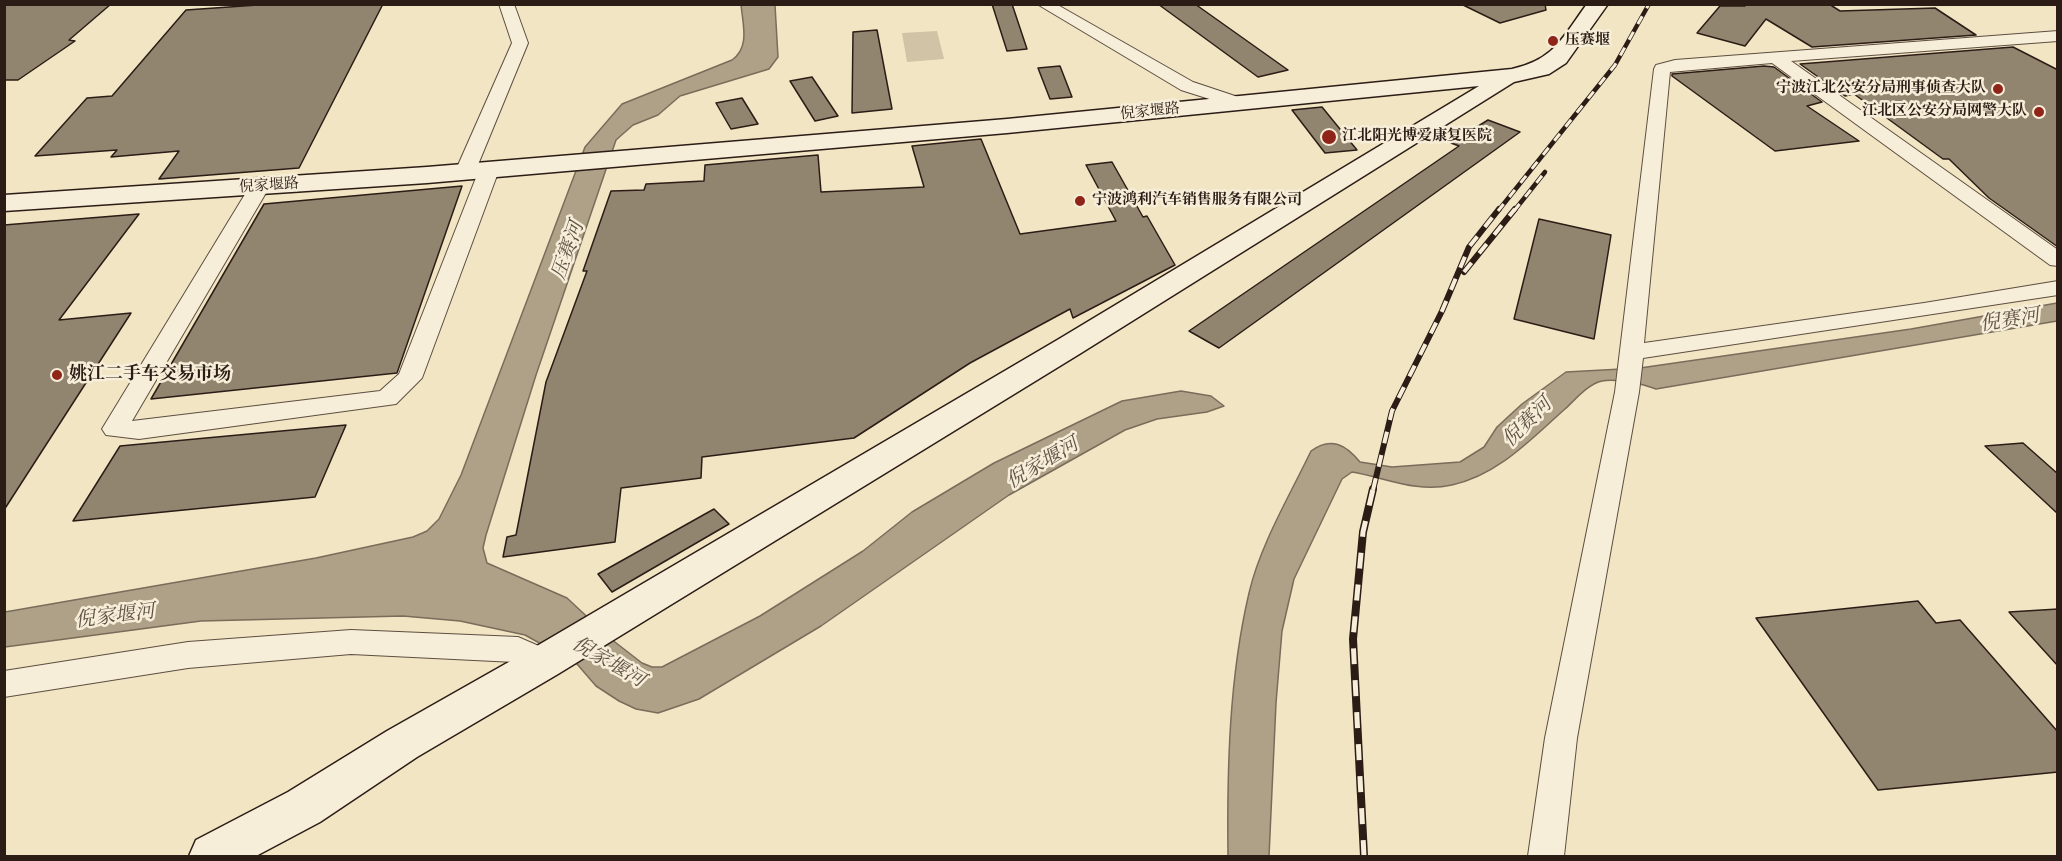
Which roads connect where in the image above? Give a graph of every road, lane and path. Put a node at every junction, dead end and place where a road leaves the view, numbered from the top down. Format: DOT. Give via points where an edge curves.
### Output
graph roads {
  1 [pos="506,4"];
  2 [pos="1044,4"];
  3 [pos="1598,4"];
  4 [pos="2058,36"];
  5 [pos="1776,58"];
  6 [pos="1512,76"];
  7 [pos="1413,86"];
  8 [pos="1238,103"];
  9 [pos="1438,121"];
  10 [pos="477,171"];
  11 [pos="260,186"];
  12 [pos="4,203"];
  13 [pos="2058,260"];
  14 [pos="2058,288"];
  15 [pos="1632,352"];
  16 [pos="545,661"];
  17 [pos="4,684"];
  18 [pos="212,856"];
  19 [pos="1546,856"];
  1 -- 10 [label="street" via="520,43"];
  2 -- 8 [label="street" via="1187,86"];
  3 -- 6 [label="main road, 倪家堰路" via="1558,58 1541,69"];
  4 -- 5 [label="street"];
  5 -- 13 [label="street"];
  5 -- 15 [label="street" via="1662,69"];
  6 -- 7 [label="main road, 倪家堰路"];
  6 -- 9 [label="main road"];
  7 -- 8 [label="main road, 倪家堰路"];
  7 -- 9 [label="main road" via="1433,101 1440,112"];
  8 -- 10 [label="main road, 倪家堰路"];
  9 -- 16 [label="main road"];
  10 -- 11 [label="main road, 倪家堰路"];
  10 -- 11 [label="street" via="410,378 387,398 139,430 115,429"];
  11 -- 12 [label="main road, 倪家堰路"];
  14 -- 15 [label="street"];
  15 -- 19 [label="street" via="1561,738"];
  16 -- 17 [label="street" via="518,650 351,642 188,655"];
  16 -- 18 [label="main road" via="402,744 304,807"];
}
